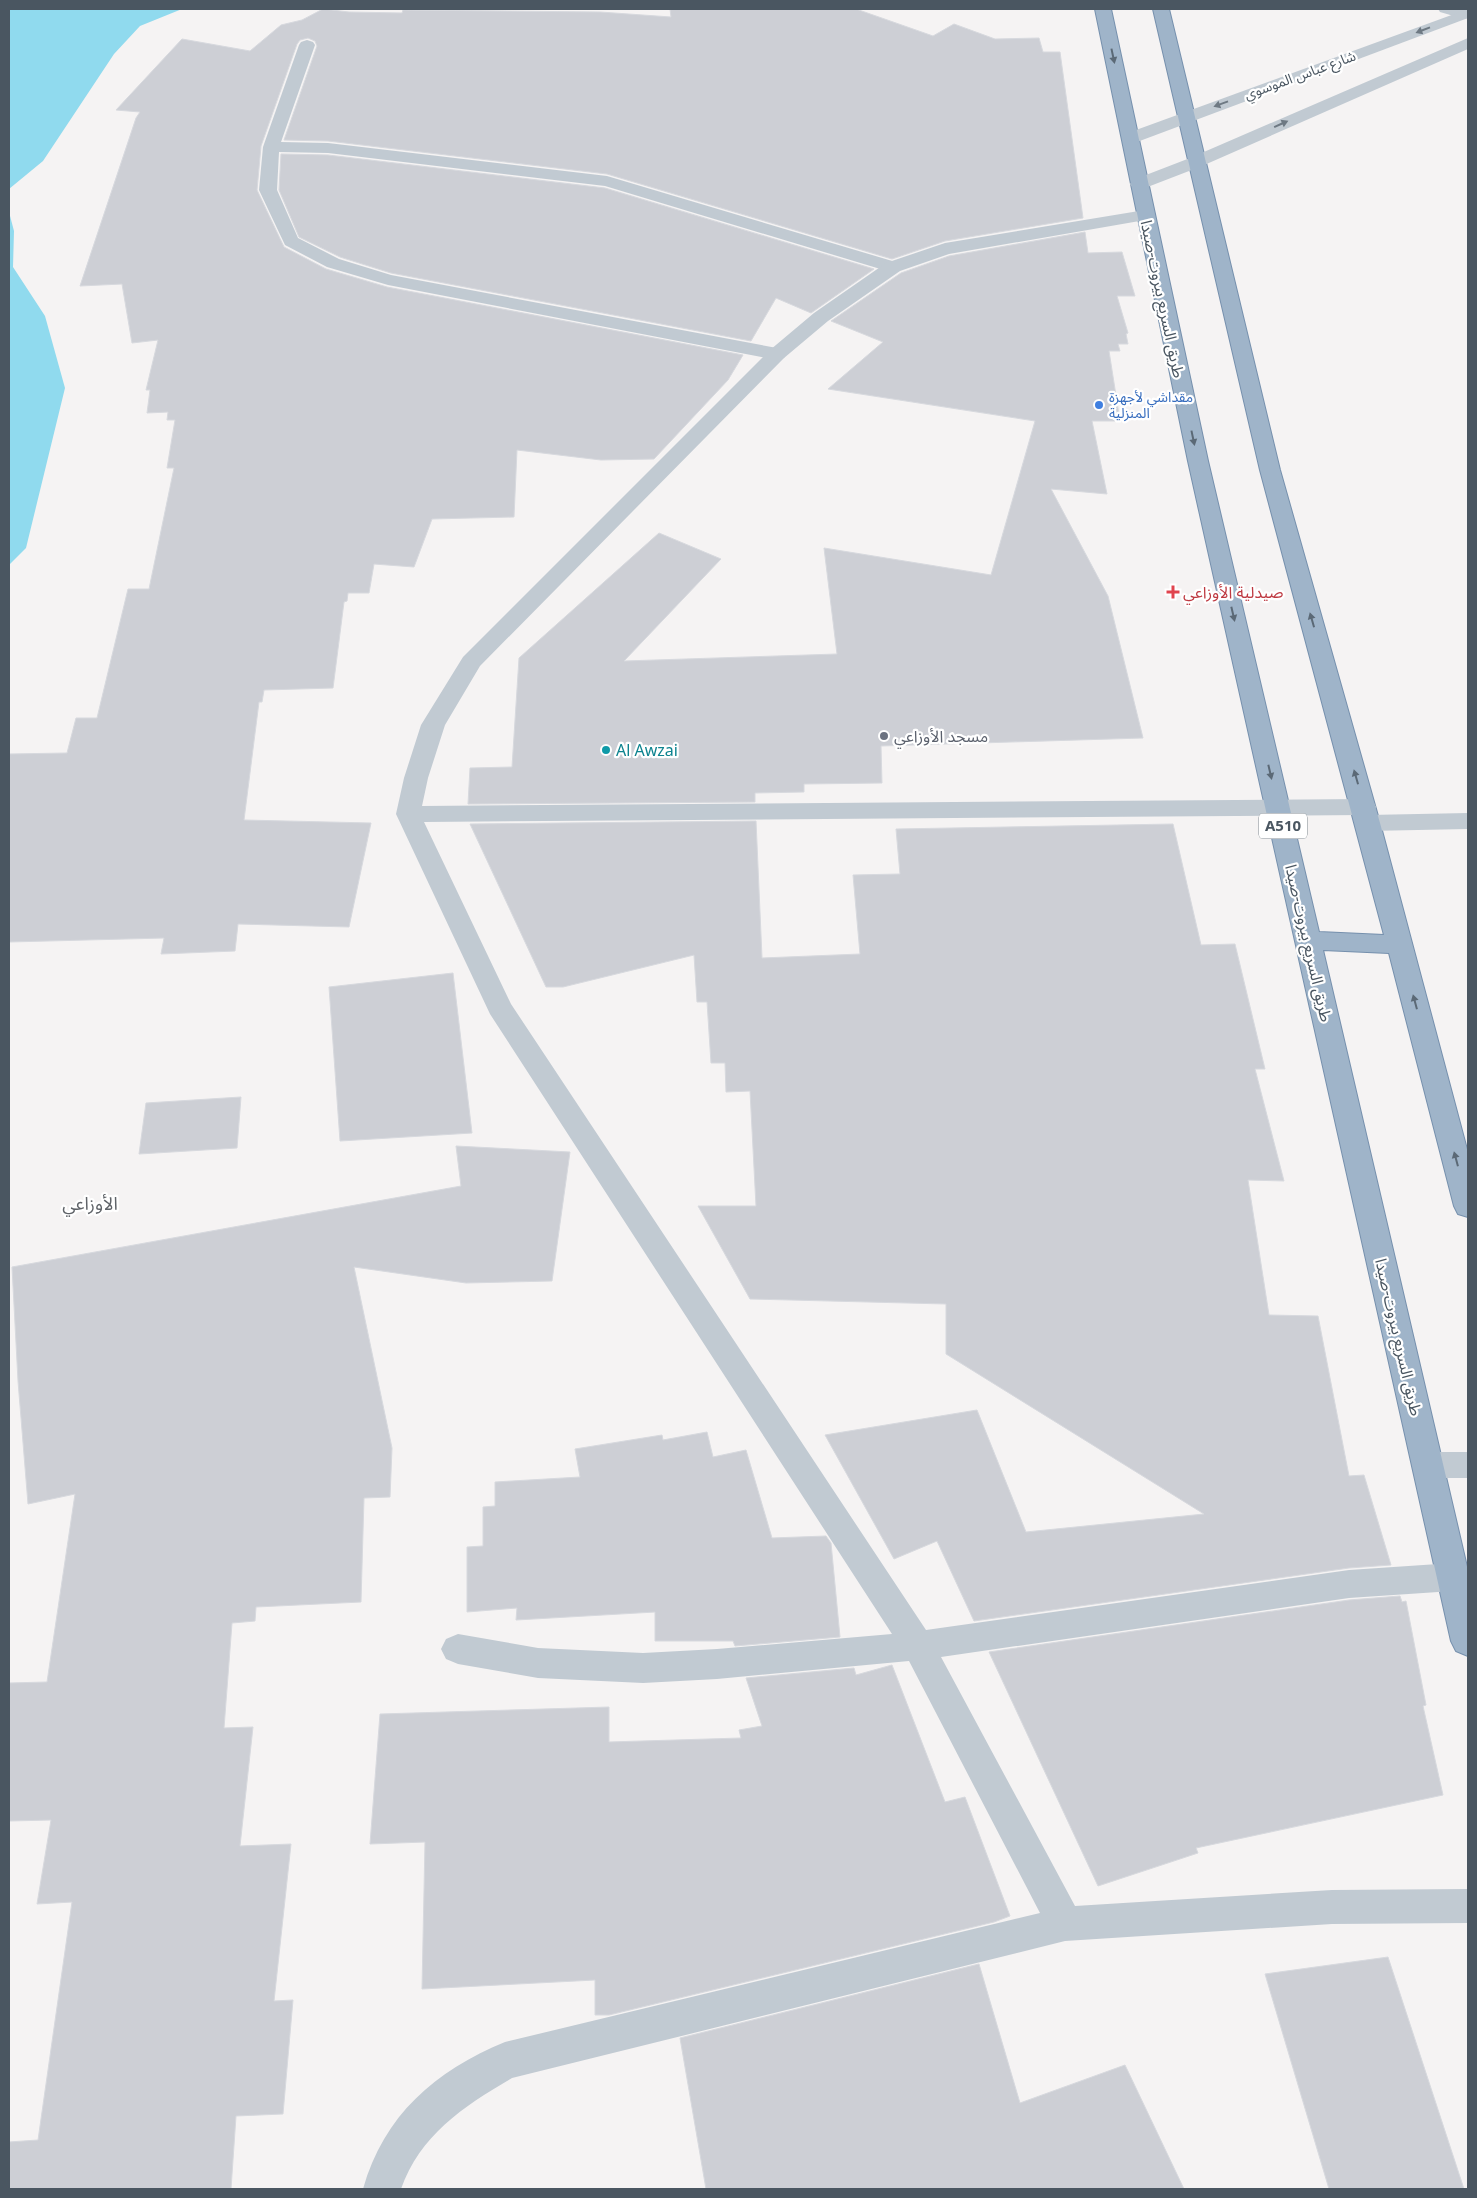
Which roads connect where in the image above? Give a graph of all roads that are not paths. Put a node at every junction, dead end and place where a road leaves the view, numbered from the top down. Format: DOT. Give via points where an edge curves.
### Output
graph roads {
  1 [pos="1103,9"];
  2 [pos="1161,9"];
  3 [pos="1446,9"];
  4 [pos="1466,13"];
  5 [pos="1468,43"];
  6 [pos="307,45"];
  7 [pos="1187,117"];
  8 [pos="1131,138"];
  9 [pos="271,147"];
  10 [pos="1196,162"];
  11 [pos="1139,184"];
  12 [pos="1145,216"];
  13 [pos="893,267"];
  14 [pos="777,354"];
  15 [pos="1278,807"];
  16 [pos="408,814"];
  17 [pos="1366,815"];
  18 [pos="1468,822"];
  19 [pos="1309,941"];
  20 [pos="1399,944"];
  21 [pos="1468,1206"];
  22 [pos="1428,1465"];
  23 [pos="1468,1465"];
  24 [pos="1453,1577"];
  25 [pos="1468,1641"];
  26 [pos="918,1646"];
  27 [pos="458,1649"];
  28 [pos="1468,1906"];
  29 [pos="1065,1924"];
  30 [pos="382,2189"];
  1 -- 8 [label="highway, طريق السريع بيروت-صيدا / A510, one-way"];
  2 -- 7 [label="highway"];
  3 -- 4 [label="street"];
  4 -- 7 [label="street, شارع عباس الموسوي, one-way"];
  10 -- 5 [label="street, one-way"];
  6 -- 9 [label="lane"];
  7 -- 8 [label="street, شارع عباس الموسوي"];
  7 -- 10 [label="highway"];
  8 -- 11 [label="highway, طريق السريع بيروت-صيدا / A510"];
  9 -- 13 [label="lane" via="403,155 607,182"];
  9 -- 14 [label="lane" via="268,190 291,241 333,263 388,280"];
  10 -- 11 [label="street"];
  17 -- 10 [label="highway, one-way" via="1270,470"];
  11 -- 12 [label="highway, طريق السريع بيروت-صيدا / A510"];
  12 -- 13 [label="street" via="945,249"];
  12 -- 15 [label="highway, طريق السريع بيروت-صيدا / A510, one-way"];
  13 -- 14 [label="street" via="821,317"];
  14 -- 16 [label="street" via="471,662 433,725"];
  15 -- 16 [label="street"];
  15 -- 17 [label="street"];
  15 -- 19 [label="highway, طريق السريع بيروت-صيدا / A510"];
  16 -- 26 [label="street" via="499,1007"];
  17 -- 18 [label="lane"];
  17 -- 20 [label="highway"];
  19 -- 20 [label="highway"];
  19 -- 22 [label="highway, طريق السريع بيروت-صيدا / A510"];
  21 -- 20 [label="highway, one-way"];
  22 -- 23 [label="street"];
  22 -- 24 [label="highway, طريق السريع بيروت-صيدا / A510"];
  24 -- 25 [label="highway, طريق السريع بيروت-صيدا / A510"];
  24 -- 26 [label="street" via="1349,1584"];
  26 -- 27 [label="street" via="642,1668 538,1663"];
  26 -- 29 [label="street"];
  28 -- 29 [label="street" via="1332,1908"];
  29 -- 30 [label="street" via="505,2061 458,2088 426,2112 408,2133 387,2171"];
}
